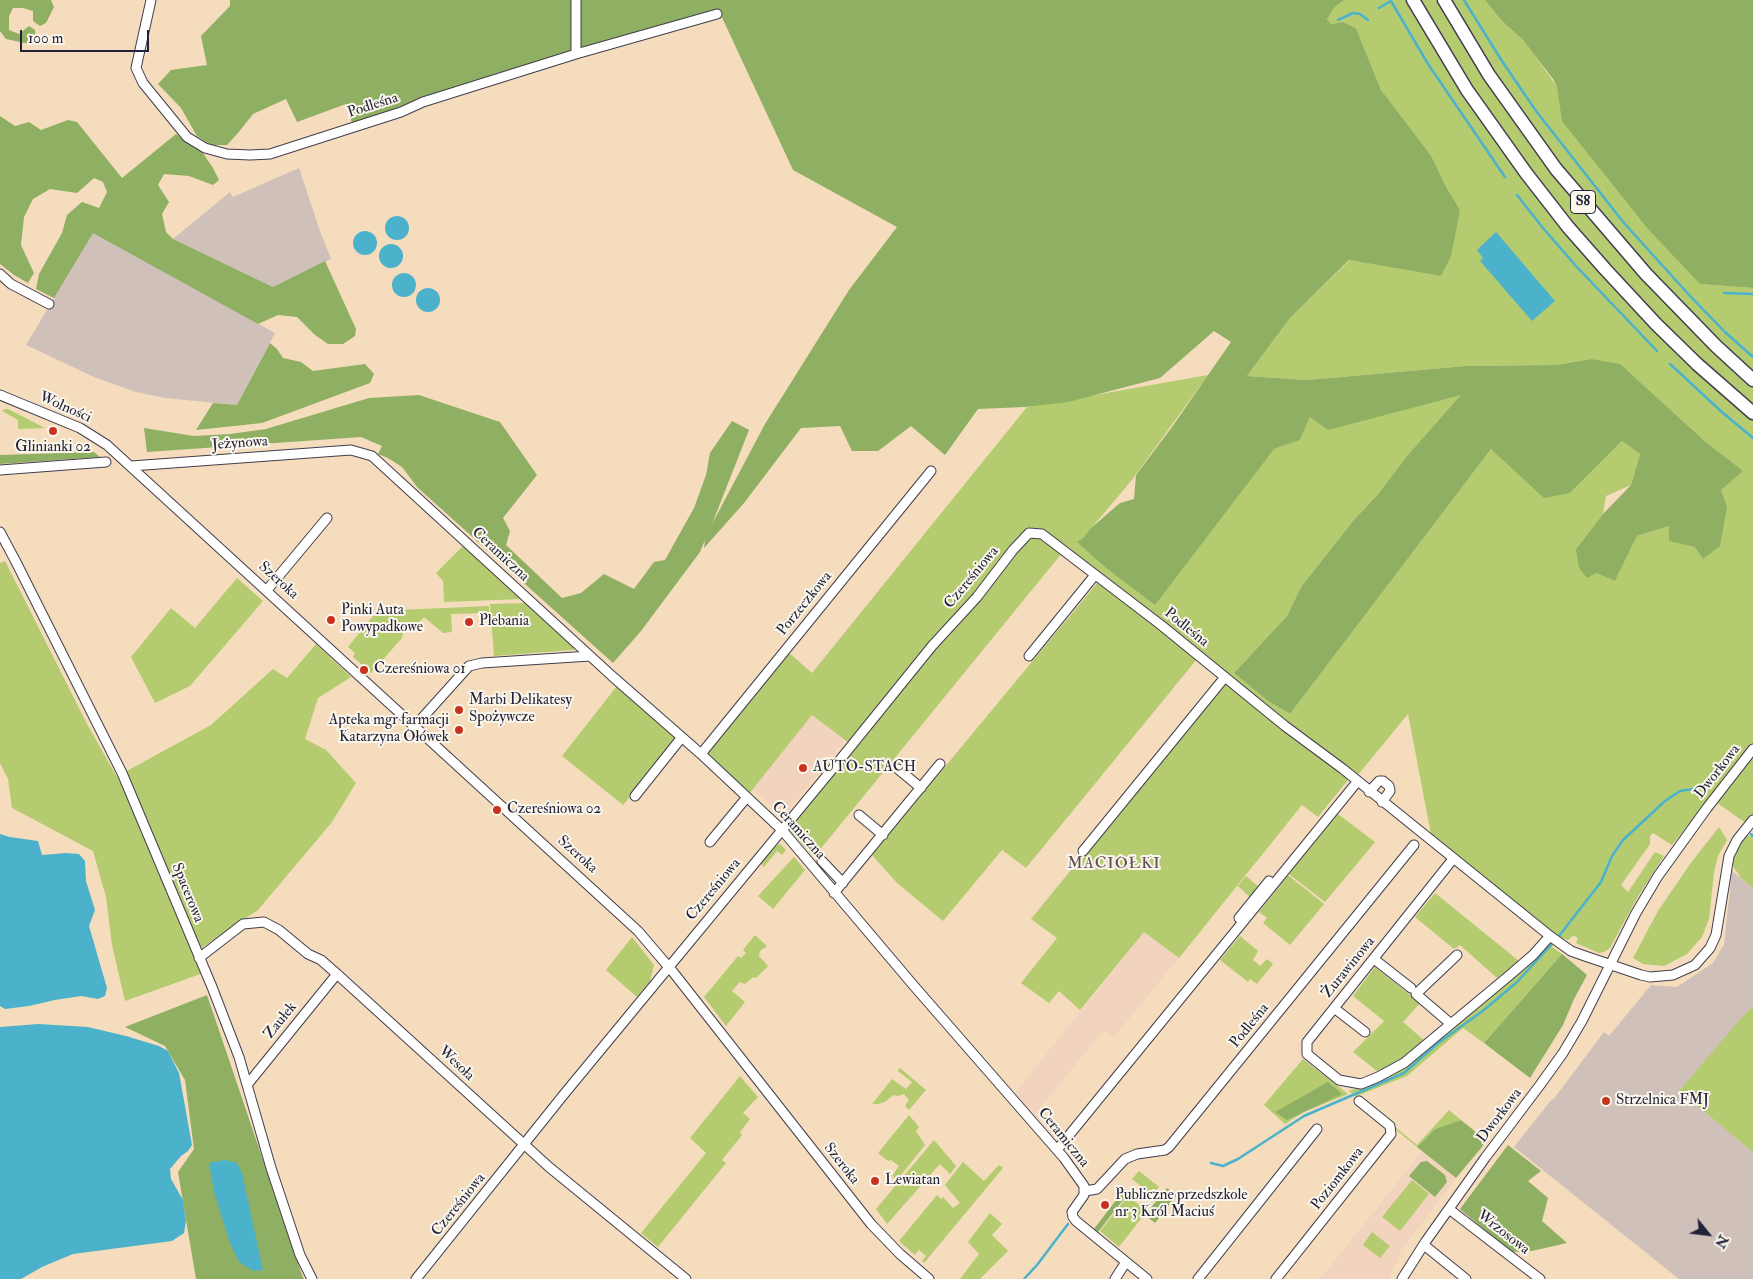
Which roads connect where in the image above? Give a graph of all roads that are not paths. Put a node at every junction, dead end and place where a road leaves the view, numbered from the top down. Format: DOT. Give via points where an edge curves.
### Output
graph roads {
  1 [pos="151,0"];
  2 [pos="576,0"];
  3 [pos="1413,0"];
  4 [pos="1444,0"];
  5 [pos="718,14"];
  6 [pos="576,54"];
  7 [pos="0,274"];
  8 [pos="49,304"];
  9 [pos="1753,380"];
  10 [pos="0,396"];
  11 [pos="1753,414"];
  12 [pos="351,450"];
  13 [pos="116,453"];
  14 [pos="106,462"];
  15 [pos="131,466"];
  16 [pos="0,470"];
  17 [pos="931,471"];
  18 [pos="327,518"];
  19 [pos="0,532"];
  20 [pos="1042,534"];
  21 [pos="1095,575"];
  22 [pos="267,590"];
  23 [pos="590,656"];
  24 [pos="1029,656"];
  25 [pos="1225,677"];
  26 [pos="415,726"];
  27 [pos="682,737"];
  28 [pos="1753,749"];
  29 [pos="700,754"];
  30 [pos="940,764"];
  31 [pos="898,769"];
  32 [pos="1355,781"];
  33 [pos="921,788"];
  34 [pos="1369,792"];
  35 [pos="635,796"];
  36 [pos="747,797"];
  37 [pos="1382,802"];
  38 [pos="859,816"];
  39 [pos="1753,820"];
  40 [pos="782,830"];
  41 [pos="883,835"];
  42 [pos="710,842"];
  43 [pos="1414,845"];
  44 [pos="1083,851"];
  45 [pos="1453,859"];
  46 [pos="822,861"];
  47 [pos="843,883"];
  48 [pos="834,893"];
  49 [pos="1550,936"];
  50 [pos="1457,955"];
  51 [pos="199,958"];
  52 [pos="1374,958"];
  53 [pos="1610,965"];
  54 [pos="668,967"];
  55 [pos="337,974"];
  56 [pos="1411,988"];
  57 [pos="1334,1008"];
  58 [pos="1451,1024"];
  59 [pos="1365,1032"];
  60 [pos="1134,1048"];
  61 [pos="247,1085"];
  62 [pos="1359,1101"];
  63 [pos="1318,1129"];
  64 [pos="524,1145"];
  65 [pos="1057,1150"];
  66 [pos="1085,1191"];
  67 [pos="1450,1208"];
  68 [pos="1424,1245"];
  69 [pos="1126,1262"];
  70 [pos="312,1279"];
  71 [pos="416,1279"];
  72 [pos="686,1279"];
  73 [pos="929,1279"];
  74 [pos="1115,1279"];
  75 [pos="1147,1279"];
  76 [pos="1198,1279"];
  77 [pos="1276,1279"];
  78 [pos="1402,1279"];
  79 [pos="1466,1279"];
  80 [pos="1540,1279"];
  1 -- 6 [label="street, Podleśna" via="136,68 143,82 187,137 205,148 227,154 270,154"];
  2 -- 6 [label="street"];
  3 -- 11 [label="highway, S8" via="1467,90 1526,174 1605,269 1696,364"];
  4 -- 9 [label="highway, S8" via="1489,75 1556,169 1646,274"];
  5 -- 6 [label="street, Podleśna"];
  7 -- 8 [label="street" via="11,284"];
  10 -- 13 [label="street, Wolności" via="80,428"];
  12 -- 15 [label="street, Jeżynowa"];
  12 -- 23 [label="street, Ceramiczna" via="372,456"];
  13 -- 15 [label="street, Szeroka"];
  14 -- 16 [label="street"];
  15 -- 22 [label="street, Szeroka"];
  17 -- 29 [label="street, Porzeczkowa"];
  18 -- 22 [label="street"];
  19 -- 51 [label="street, Spacerowa" via="122,773"];
  20 -- 21 [label="street, Podleśna"];
  20 -- 40 [label="street, Czereśniowa" via="1029,533 1013,550"];
  21 -- 24 [label="street"];
  21 -- 25 [label="street, Podleśna"];
  22 -- 26 [label="street, Szeroka"];
  23 -- 26 [label="street" via="469,666"];
  23 -- 27 [label="street, Ceramiczna"];
  25 -- 32 [label="street, Podleśna"];
  25 -- 44 [label="street"];
  26 -- 54 [label="street, Szeroka" via="638,931"];
  27 -- 29 [label="street, Ceramiczna"];
  27 -- 35 [label="street"];
  28 -- 53 [label="street, Dworkowa" via="1658,876"];
  29 -- 36 [label="street, Ceramiczna"];
  30 -- 33 [label="street"];
  31 -- 33 [label="street"];
  32 -- 34 [label="street, Podleśna"];
  32 -- 60 [label="street"];
  32 -- 65 [label="street"];
  33 -- 41 [label="street"];
  34 -- 37 [label="street, Podleśna"];
  34 -- 37 [label="street" via="1379,781 1390,786"];
  36 -- 40 [label="street, Ceramiczna"];
  36 -- 42 [label="street"];
  37 -- 45 [label="street, Podleśna"];
  38 -- 41 [label="street"];
  39 -- 53 [label="street" via="1729,856 1719,924 1710,948 1701,959 1682,972 1663,977 1641,975"];
  40 -- 48 [label="street, Ceramiczna"];
  40 -- 54 [label="street, Czereśniowa"];
  41 -- 47 [label="street"];
  43 -- 66 [label="street, Podleśna" via="1169,1147 1125,1160 1097,1189"];
  45 -- 49 [label="street, Podleśna"];
  45 -- 52 [label="street, Żurawinowa"];
  46 -- 47 [label="street"];
  47 -- 48 [label="street"];
  48 -- 65 [label="street, Ceramiczna"];
  49 -- 53 [label="street, Podleśna" via="1571,950"];
  49 -- 58 [label="street" via="1533,955"];
  50 -- 58 [label="street" via="1416,994"];
  51 -- 55 [label="street, Wesoła" via="243,924 264,922"];
  51 -- 61 [label="street, Spacerowa"];
  52 -- 56 [label="street"];
  52 -- 57 [label="street, Żurawinowa"];
  53 -- 67 [label="street, Dworkowa" via="1563,1053"];
  54 -- 64 [label="street, Czereśniowa"];
  54 -- 73 [label="street, Szeroka" via="871,1224"];
  55 -- 61 [label="street, Zaułek"];
  55 -- 64 [label="street, Wesoła"];
  57 -- 58 [label="street, Żurawinowa" via="1307,1042 1307,1054 1339,1080 1351,1083 1361,1084 1393,1070"];
  57 -- 59 [label="street"];
  61 -- 70 [label="street, Spacerowa" via="300,1255"];
  62 -- 77 [label="street, Poziomkowa" via="1390,1126 1391,1134"];
  63 -- 76 [label="street"];
  64 -- 71 [label="street, Czereśniowa"];
  64 -- 72 [label="street, Wesoła"];
  65 -- 66 [label="street, Ceramiczna"];
  66 -- 69 [label="street, Ceramiczna" via="1072,1217"];
  67 -- 68 [label="street, Dworkowa"];
  67 -- 80 [label="street, Wrzosowa"];
  68 -- 78 [label="street, Dworkowa"];
  68 -- 79 [label="street"];
  69 -- 74 [label="street"];
  69 -- 75 [label="street, Ceramiczna"];
}
